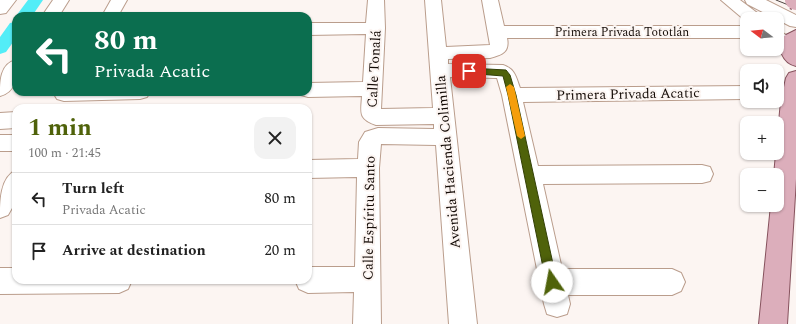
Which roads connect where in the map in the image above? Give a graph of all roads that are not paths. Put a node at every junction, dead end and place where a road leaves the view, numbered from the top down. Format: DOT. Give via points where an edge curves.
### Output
graph roads {
  1 [pos="8,0"];
  2 [pos="61,0"];
  3 [pos="119,0"];
  4 [pos="376,0"];
  5 [pos="433,0"];
  6 [pos="490,0"];
  7 [pos="728,0"];
  8 [pos="752,0"];
  9 [pos="790,0"];
  10 [pos="796,8"];
  11 [pos="0,9"];
  12 [pos="53,12"];
  13 [pos="112,12"];
  14 [pos="744,12"];
  15 [pos="796,22"];
  16 [pos="376,28"];
  17 [pos="312,29"];
  18 [pos="497,32"];
  19 [pos="740,32"];
  20 [pos="438,62"];
  21 [pos="12,72"];
  22 [pos="796,78"];
  23 [pos="0,89"];
  24 [pos="372,89"];
  25 [pos="312,90"];
  26 [pos="740,92"];
  27 [pos="512,95"];
  28 [pos="87,96"];
  29 [pos="61,98"];
  30 [pos="443,116"];
  31 [pos="12,120"];
  32 [pos="0,121"];
  33 [pos="446,137"];
  34 [pos="0,143"];
  35 [pos="12,143"];
  36 [pos="368,168"];
  37 [pos="312,169"];
  38 [pos="702,174"];
  39 [pos="529,175"];
  40 [pos="12,187"];
  41 [pos="0,208"];
  42 [pos="312,280"];
  43 [pos="368,280"];
  44 [pos="0,281"];
  45 [pos="12,281"];
  46 [pos="672,282"];
  47 [pos="367,324"];
  48 [pos="463,324"];
  49 [pos="772,324"];
  1 -- 11 [label="street"];
  2 -- 12 [label="street"];
  3 -- 13 [label="street"];
  4 -- 16 [label="street, Calle Tonalá"];
  5 -- 20 [label="street, Avenida Hacienda Colimilla"];
  6 -- 18 [label="street"];
  7 -- 14 [label="street"];
  8 -- 15 [label="street"];
  9 -- 10 [label="main road"];
  16 -- 17 [label="street"];
  16 -- 24 [label="street, Calle Tonalá"];
  18 -- 19 [label="street, Primera Privada Tototlán"];
  18 -- 20 [label="street" via="498,46 494,51"];
  20 -- 27 [label="street" via="503,72"];
  20 -- 30 [label="street, Avenida Hacienda Colimilla"];
  21 -- 23 [label="street"];
  22 -- 49 [label="main road" via="791,101"];
  24 -- 25 [label="street"];
  24 -- 30 [label="street, Calle Tonalá" via="373,116"];
  26 -- 27 [label="street, Primera Privada Acatic"];
  27 -- 39 [label="street"];
  28 -- 29 [label="street"];
  30 -- 33 [label="street, Avenida Hacienda Colimilla"];
  31 -- 32 [label="street"];
  33 -- 36 [label="street, Calle Espíritu Santo" via="372,138"];
  33 -- 48 [label="street, Avenida Hacienda Colimilla"];
  34 -- 35 [label="street"];
  36 -- 37 [label="street"];
  36 -- 43 [label="street, Calle Espíritu Santo"];
  38 -- 39 [label="street"];
  39 -- 46 [label="street" via="554,293"];
  40 -- 41 [label="street"];
  42 -- 43 [label="street"];
  43 -- 47 [label="street, Calle Espíritu Santo"];
  44 -- 45 [label="street"];
}
